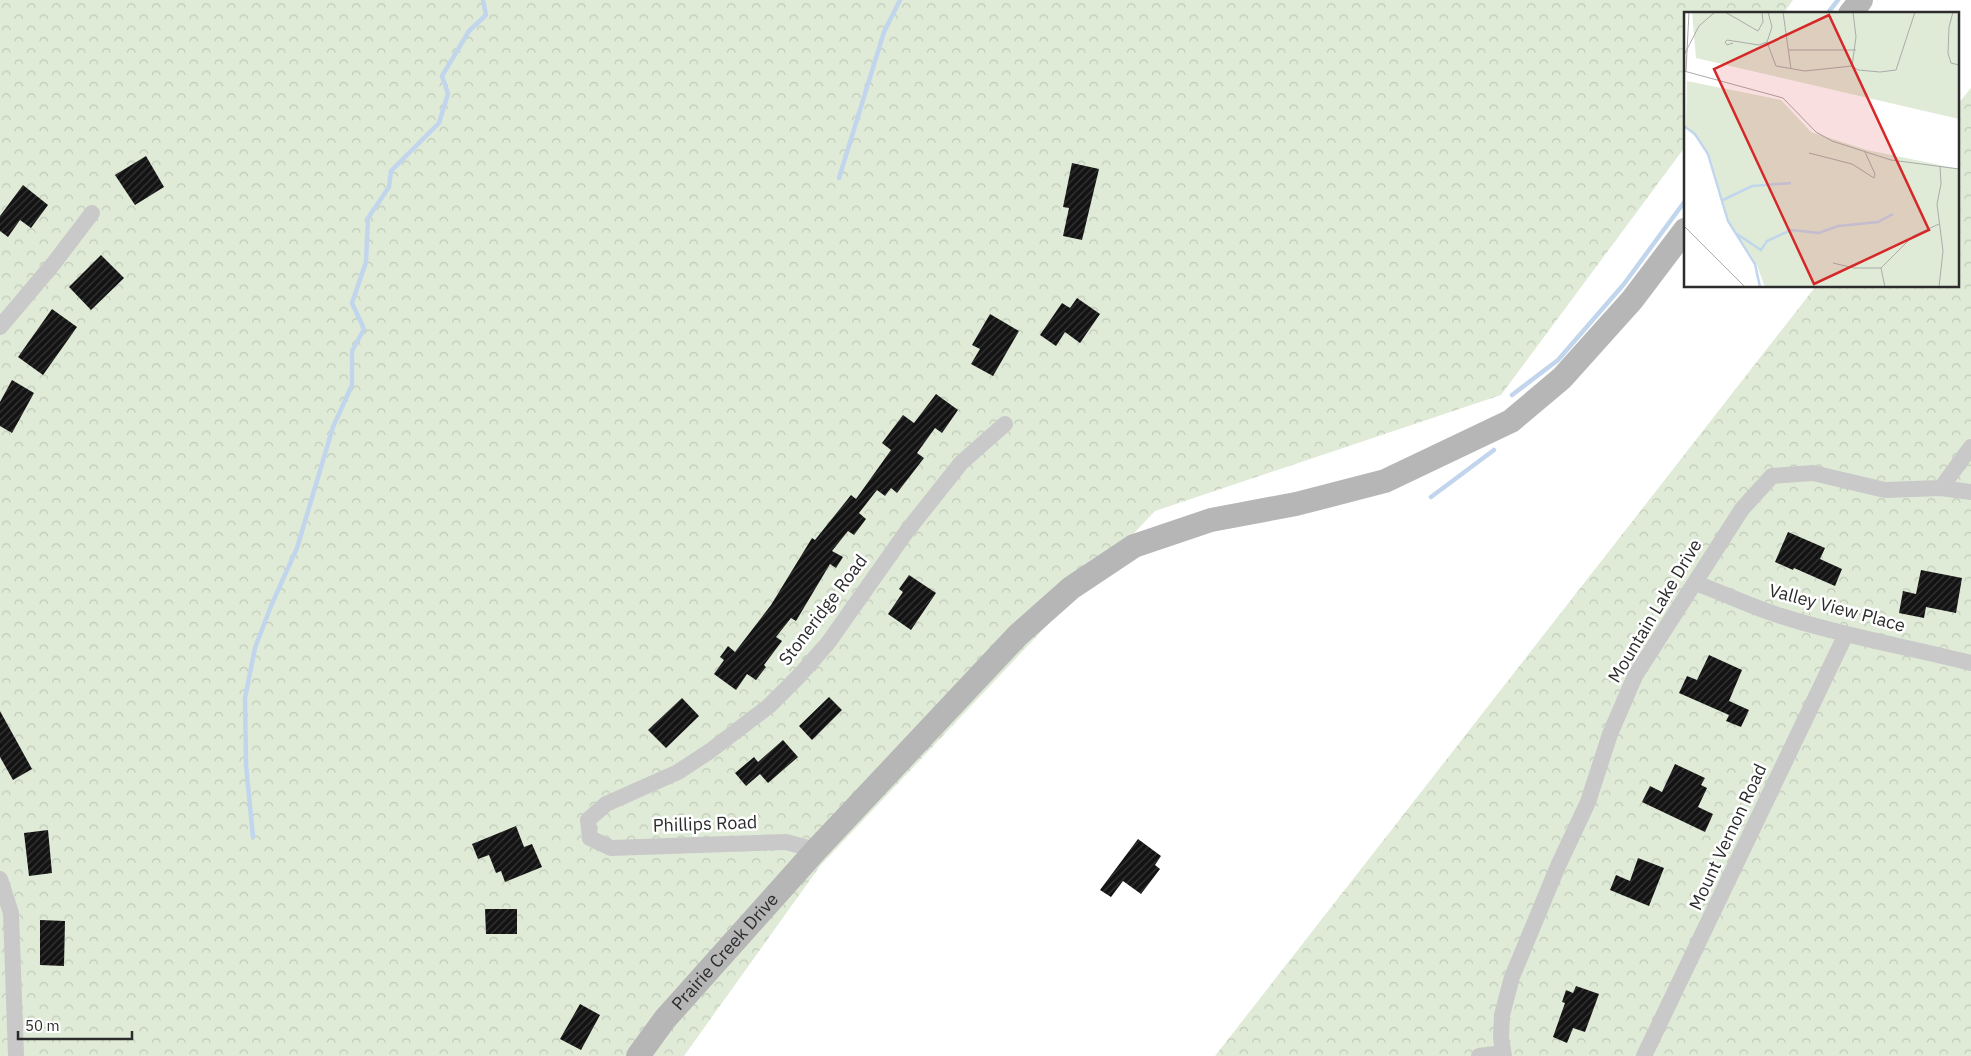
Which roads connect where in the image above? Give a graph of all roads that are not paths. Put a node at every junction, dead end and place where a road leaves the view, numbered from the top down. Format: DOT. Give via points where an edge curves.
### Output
graph roads {
  1 [pos="1861,0"];
  2 [pos="1852,12"];
  3 [pos="92,213"];
  4 [pos="1684,231"];
  5 [pos="0,327"];
  6 [pos="1005,424"];
  7 [pos="1971,447"];
  8 [pos="1941,488"];
  9 [pos="1971,492"];
  10 [pos="1695,583"];
  11 [pos="1846,634"];
  12 [pos="1971,663"];
  13 [pos="596,840"];
  14 [pos="816,850"];
  15 [pos="0,879"];
  16 [pos="1503,1054"];
  17 [pos="16,1056"];
  18 [pos="638,1056"];
  19 [pos="1480,1056"];
  20 [pos="1644,1056"];
  1 -- 2 [label="main road"];
  3 -- 5 [label="street"];
  4 -- 14 [label="main road, Prairie Creek Drive" via="1632,300 1562,378 1510,421 1385,481 1296,504 1211,520 1134,546 1071,588 1018,635"];
  6 -- 13 [label="street, Stoneridge Road" via="961,462 907,531 828,643 799,676 769,706 710,751 678,772 606,804 588,820 590,838"];
  7 -- 8 [label="street"];
  8 -- 9 [label="street, Mountain Lake Drive"];
  8 -- 10 [label="street, Mountain Lake Drive" via="1885,490 1813,474 1772,476 1742,509"];
  10 -- 11 [label="street, Valley View Place" via="1781,616"];
  10 -- 16 [label="street, Mountain Lake Drive" via="1635,676 1610,734 1588,802 1512,977 1502,1015"];
  11 -- 12 [label="street, Valley View Place"];
  11 -- 20 [label="street, Mount Vernon Road"];
  13 -- 14 [label="street, Phillips Road" via="611,848 786,842"];
  14 -- 18 [label="main road, Prairie Creek Drive" via="664,1019"];
  15 -- 17 [label="street" via="11,914"];
  16 -- 19 [label="street"];
}
